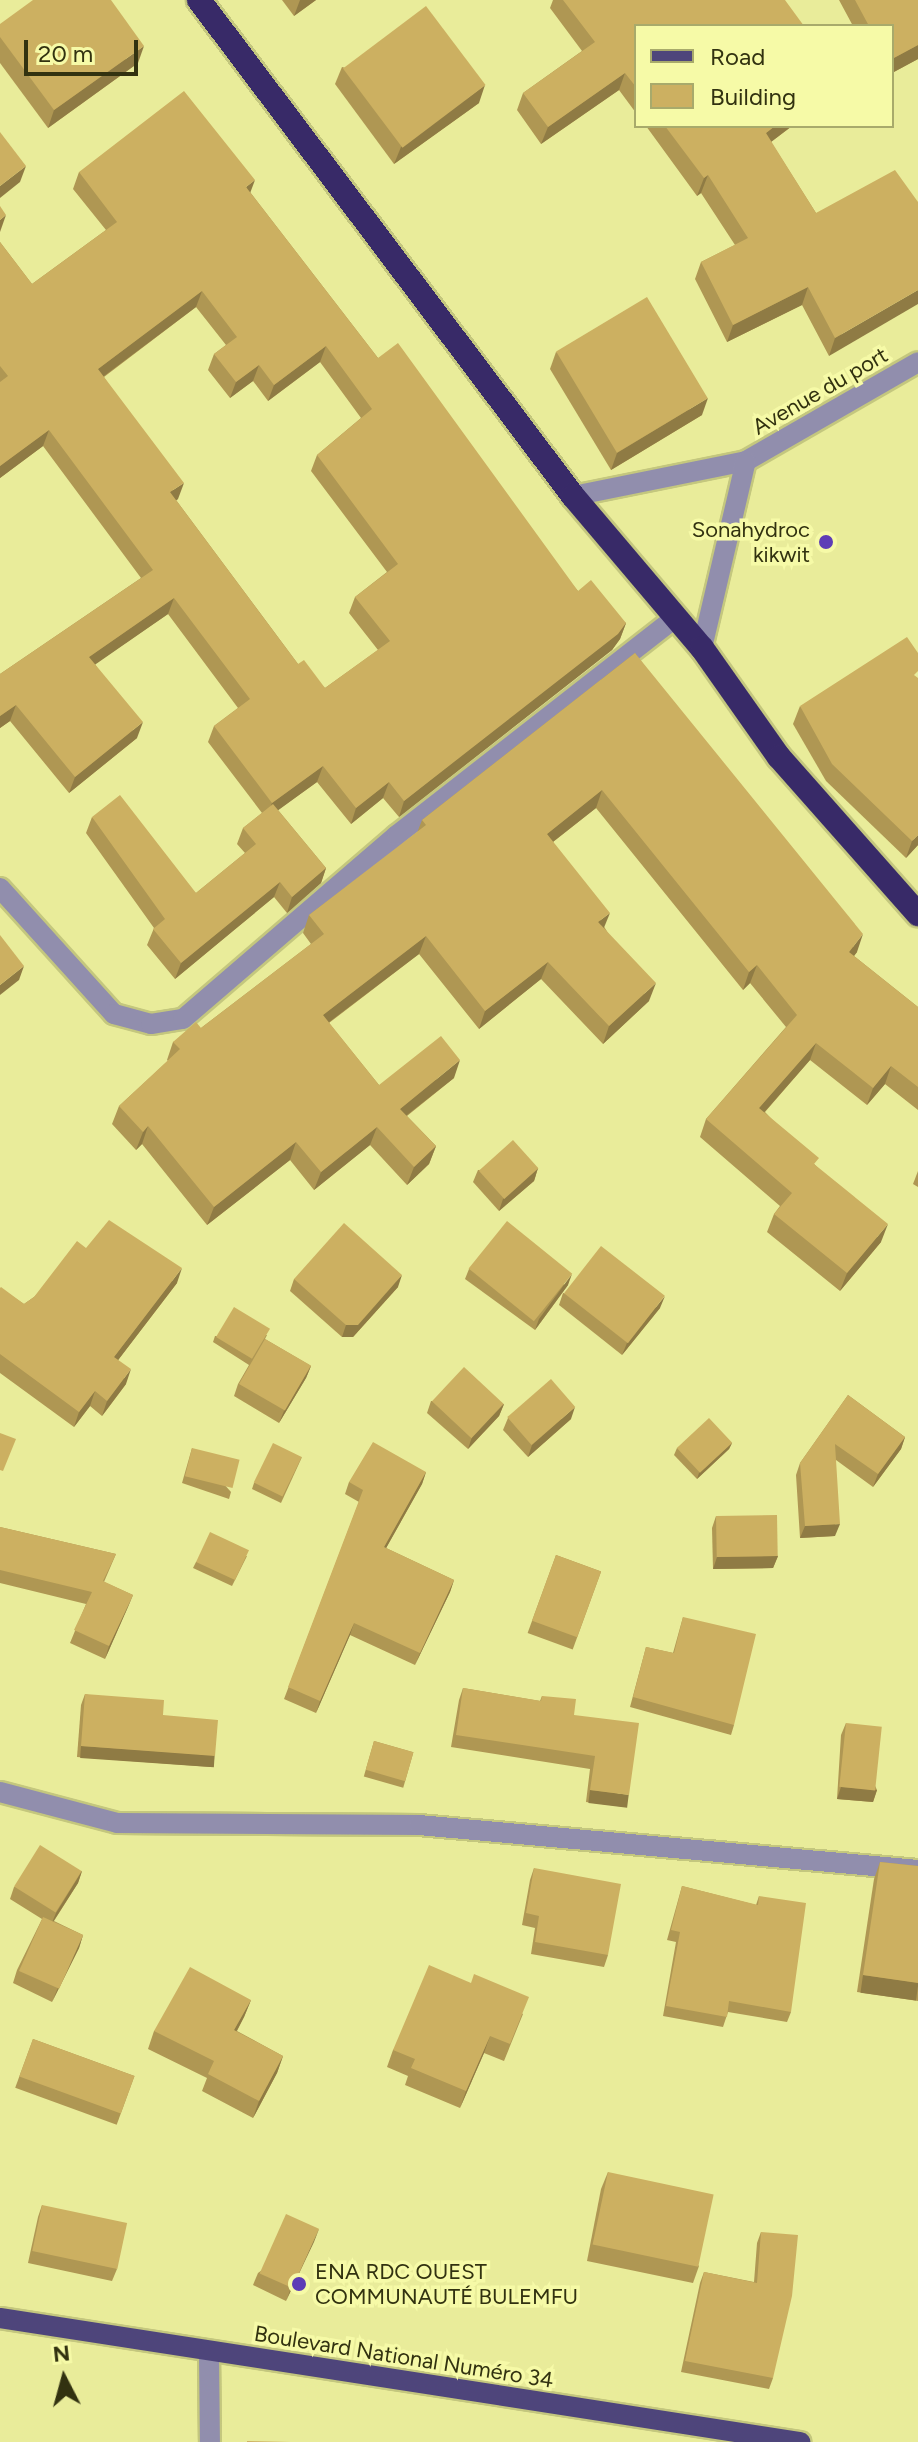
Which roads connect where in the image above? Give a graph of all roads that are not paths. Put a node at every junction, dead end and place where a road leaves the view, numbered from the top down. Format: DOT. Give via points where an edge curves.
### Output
graph roads {
  1 [pos="199,0"];
  2 [pos="918,362"];
  3 [pos="746,461"];
  4 [pos="573,496"];
  5 [pos="675,618"];
  6 [pos="702,648"];
  7 [pos="0,888"];
  8 [pos="918,914"];
  9 [pos="0,1792"];
  10 [pos="918,1870"];
  11 [pos="0,2318"];
  12 [pos="209,2352"];
  13 [pos="210,2442"];
  14 [pos="800,2442"];
  1 -- 4 [label="highway"];
  2 -- 3 [label="street, Avenue du port"];
  3 -- 4 [label="street, Avenue du port"];
  3 -- 6 [label="street"];
  4 -- 5 [label="highway"];
  5 -- 6 [label="highway"];
  5 -- 7 [label="street" via="397,835 183,1019 151,1024 114,1014"];
  6 -- 8 [label="highway" via="779,757"];
  9 -- 10 [label="street" via="117,1823 419,1825"];
  11 -- 12 [label="main road, Boulevard National Numéro 34"];
  12 -- 13 [label="street"];
  12 -- 14 [label="main road, Boulevard National Numéro 34"];
}
